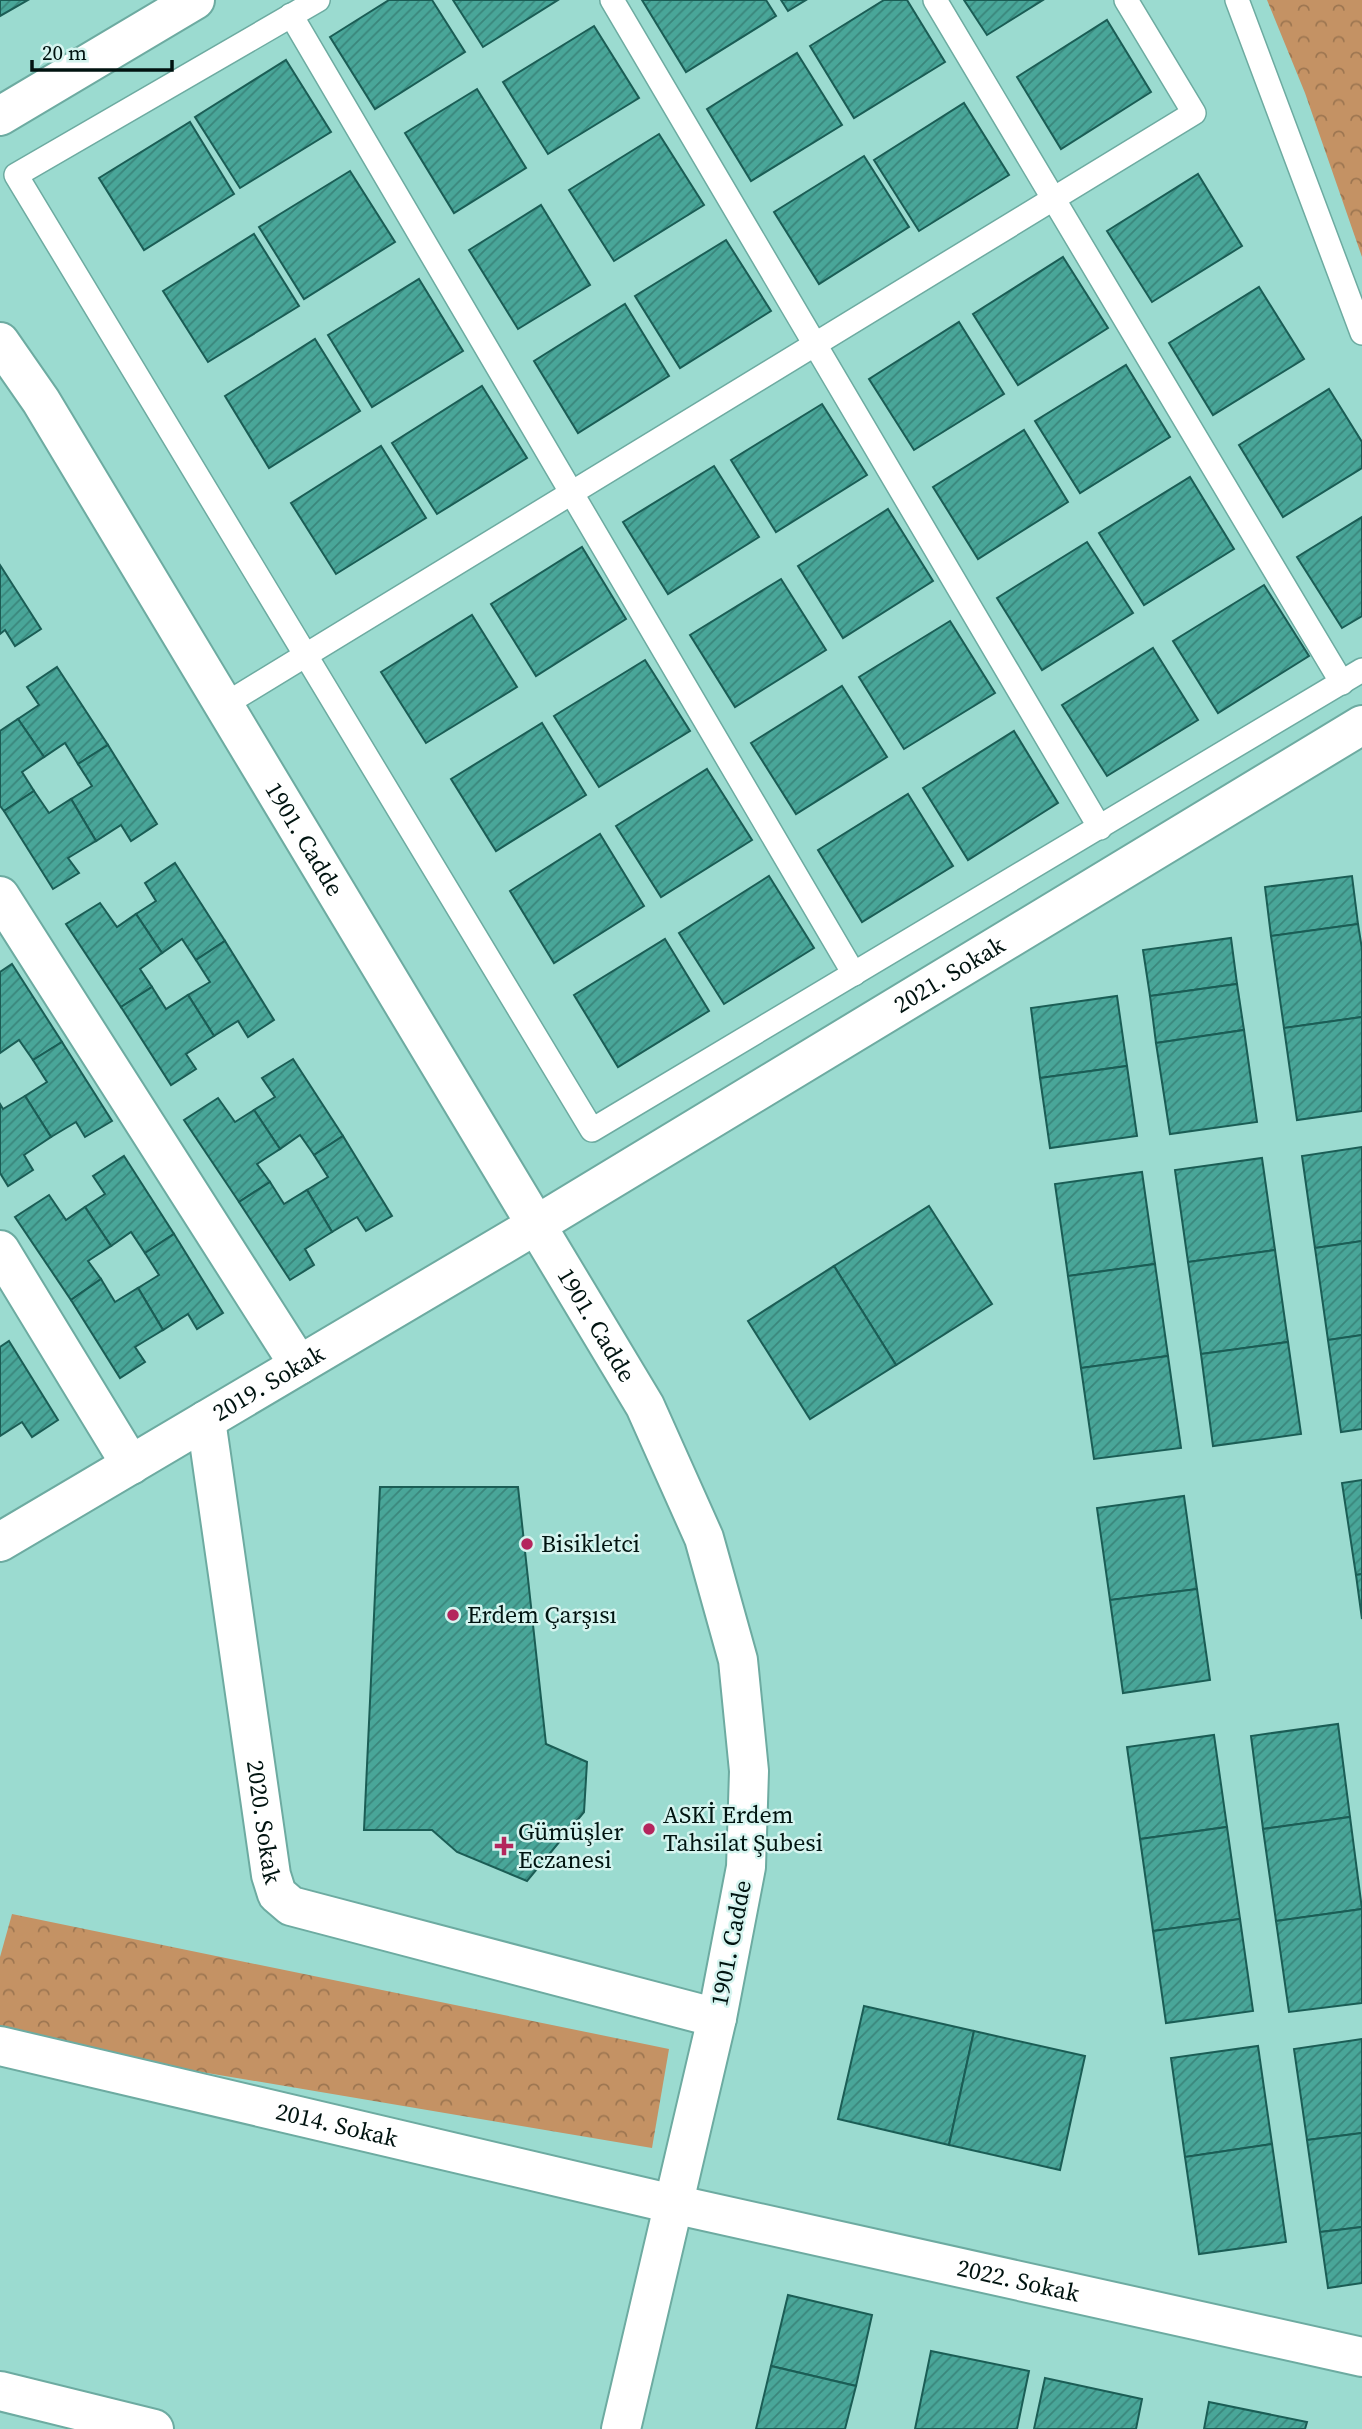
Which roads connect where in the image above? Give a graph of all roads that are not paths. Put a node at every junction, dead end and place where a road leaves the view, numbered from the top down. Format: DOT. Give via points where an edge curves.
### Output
graph roads {
  1 [pos="195,0"];
  2 [pos="318,0"];
  3 [pos="612,0"];
  4 [pos="935,0"];
  5 [pos="1126,0"];
  6 [pos="1237,0"];
  7 [pos="290,16"];
  8 [pos="0,116"];
  9 [pos="1053,198"];
  10 [pos="1362,333"];
  11 [pos="0,342"];
  12 [pos="814,345"];
  13 [pos="572,492"];
  14 [pos="306,655"];
  15 [pos="1362,670"];
  16 [pos="1342,683"];
  17 [pos="224,705"];
  18 [pos="1362,725"];
  19 [pos="1100,828"];
  20 [pos="0,896"];
  21 [pos="853,974"];
  22 [pos="536,1225"];
  23 [pos="0,1250"];
  24 [pos="299,1365"];
  25 [pos="206,1420"];
  26 [pos="131,1465"];
  27 [pos="0,1542"];
  28 [pos="717,2018"];
  29 [pos="0,2046"];
  30 [pos="673,2204"];
  31 [pos="1362,2357"];
  32 [pos="0,2391"];
  33 [pos="154,2429"];
  34 [pos="621,2429"];
  1 -- 8 [label="street"];
  2 -- 7 [label="lane"];
  3 -- 12 [label="lane"];
  4 -- 9 [label="lane"];
  5 -- 9 [label="lane" via="1194,113"];
  6 -- 10 [label="lane"];
  7 -- 13 [label="lane"];
  7 -- 14 [label="lane" via="16,175"];
  9 -- 12 [label="lane"];
  9 -- 16 [label="lane"];
  11 -- 17 [label="street, 1901. Cadde" via="41,401"];
  12 -- 13 [label="lane"];
  12 -- 19 [label="lane"];
  13 -- 14 [label="lane"];
  13 -- 21 [label="lane"];
  14 -- 17 [label="lane"];
  14 -- 21 [label="lane" via="592,1130"];
  15 -- 16 [label="lane"];
  16 -- 19 [label="lane"];
  17 -- 22 [label="street, 1901. Cadde"];
  18 -- 22 [label="street, 2021. Sokak"];
  19 -- 21 [label="lane"];
  20 -- 24 [label="street"];
  22 -- 24 [label="street, 2019. Sokak"];
  22 -- 28 [label="street, 1901. Cadde" via="645,1406 704,1538 738,1660 749,1771 746,1867"];
  23 -- 26 [label="street"];
  24 -- 25 [label="street, 2019. Sokak"];
  25 -- 26 [label="street, 2019. Sokak"];
  25 -- 28 [label="street, 2020. Sokak" via="277,1894 291,1906"];
  26 -- 27 [label="street, 2019. Sokak"];
  28 -- 30 [label="street, 1901. Cadde"];
  29 -- 30 [label="street, 2014. Sokak"];
  30 -- 31 [label="street, 2022. Sokak"];
  30 -- 34 [label="street, 1901. Cadde"];
  32 -- 33 [label="street"];
}
